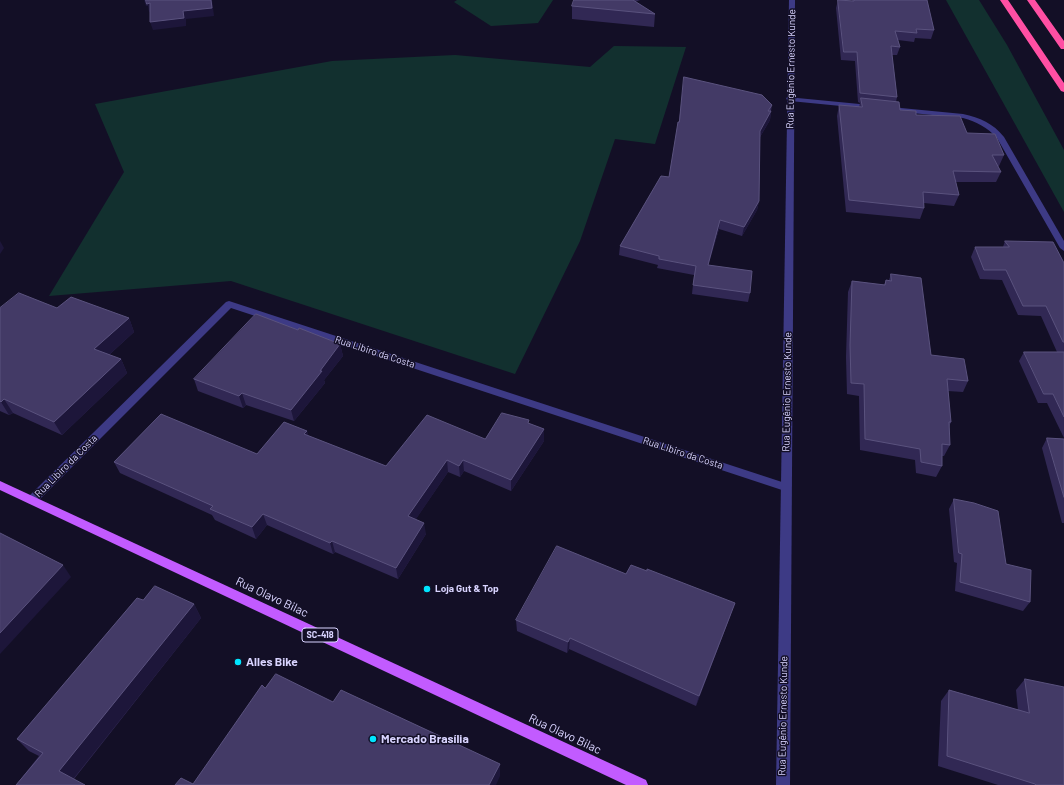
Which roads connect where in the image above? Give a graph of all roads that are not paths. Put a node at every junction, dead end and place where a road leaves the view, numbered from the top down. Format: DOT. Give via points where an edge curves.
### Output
graph roads {
  1 [pos="792,0"];
  2 [pos="1004,0"];
  3 [pos="1030,0"];
  4 [pos="1064,46"];
  5 [pos="1064,89"];
  6 [pos="790,100"];
  7 [pos="1064,248"];
  8 [pos="0,485"];
  9 [pos="786,487"];
  10 [pos="32,500"];
  11 [pos="641,785"];
  12 [pos="783,785"];
  1 -- 6 [label="street, Rua Eugênio Ernesto Kunde"];
  2 -- 5 [label="highway"];
  3 -- 4 [label="highway"];
  6 -- 7 [label="street" via="963,116 991,127 1000,137"];
  6 -- 9 [label="street, Rua Eugênio Ernesto Kunde"];
  8 -- 10 [label="main road, Rua Olavo Bilac / SC-418"];
  9 -- 10 [label="street, Rua Libiro da Costa" via="229,304"];
  9 -- 12 [label="street, Rua Eugênio Ernesto Kunde"];
  10 -- 11 [label="main road, Rua Olavo Bilac / SC-418"];
}
